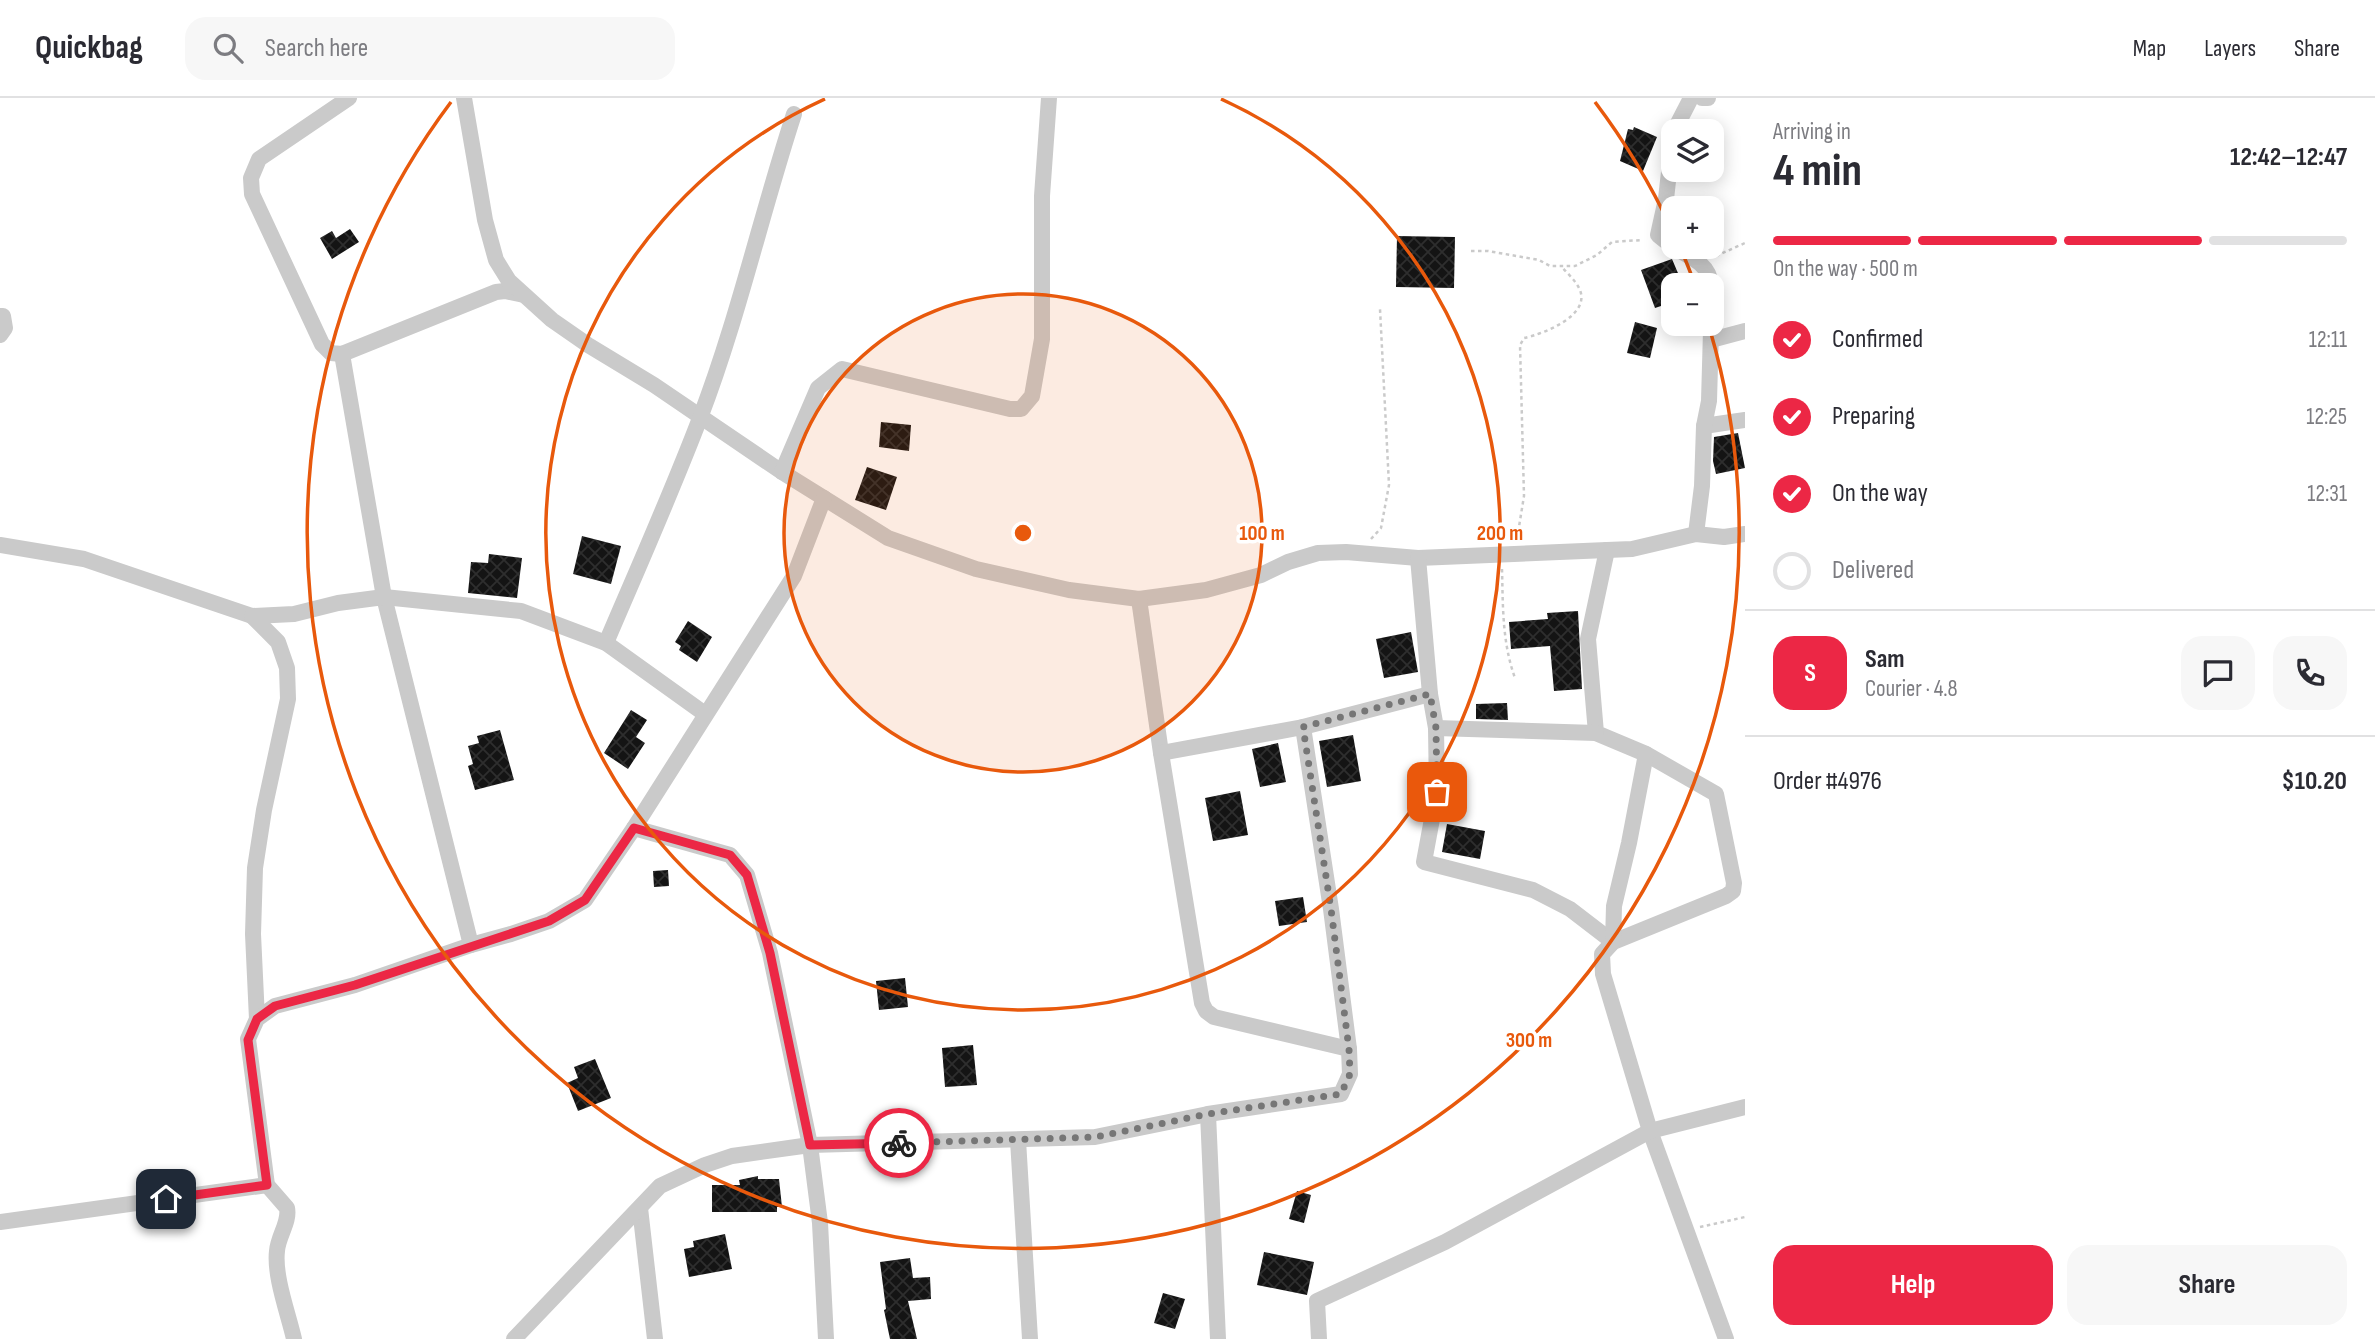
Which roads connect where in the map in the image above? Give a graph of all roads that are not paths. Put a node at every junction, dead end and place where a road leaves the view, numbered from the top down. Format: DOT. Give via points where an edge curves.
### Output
graph roads {
  1 [pos="349,98"];
  2 [pos="464,98"];
  3 [pos="1049,98"];
  4 [pos="1691,98"];
  5 [pos="1702,98"];
  6 [pos="1708,98"];
  7 [pos="794,114"];
  8 [pos="1681,119"];
  9 [pos="1693,259"];
  10 [pos="1709,273"];
  11 [pos="524,295"];
  12 [pos="0,316"];
  13 [pos="1745,331"];
  14 [pos="0,335"];
  15 [pos="1711,336"];
  16 [pos="1711,340"];
  17 [pos="342,354"];
  18 [pos="701,417"];
  19 [pos="1745,420"];
  20 [pos="1704,426"];
  21 [pos="782,472"];
  22 [pos="824,498"];
  23 [pos="1696,534"];
  24 [pos="1745,534"];
  25 [pos="0,545"];
  26 [pos="1607,550"];
  27 [pos="1418,558"];
  28 [pos="384,597"];
  29 [pos="1139,598"];
  30 [pos="252,616"];
  31 [pos="606,643"];
  32 [pos="1430,694"];
  33 [pos="705,714"];
  34 [pos="1303,727"];
  35 [pos="1436,728"];
  36 [pos="1596,733"];
  37 [pos="1161,753"];
  38 [pos="1646,754"];
  39 [pos="634,828"];
  40 [pos="1613,942"];
  41 [pos="471,945"];
  42 [pos="257,1019"];
  43 [pos="1349,1049"];
  44 [pos="1745,1107"];
  45 [pos="1208,1114"];
  46 [pos="1650,1132"];
  47 [pos="1018,1140"];
  48 [pos="810,1145"];
  49 [pos="267,1185"];
  50 [pos="640,1208"];
  51 [pos="0,1222"];
  52 [pos="294,1339"];
  53 [pos="514,1339"];
  54 [pos="654,1339"];
  55 [pos="826,1339"];
  56 [pos="1030,1339"];
  57 [pos="1218,1339"];
  58 [pos="1319,1339"];
  59 [pos="1726,1339"];
  1 -- 17 [label="street" via="259,159 251,178 252,194 322,344 331,353"];
  2 -- 11 [label="street" via="496,260"];
  3 -- 21 [label="street" via="1042,196 1042,339 1032,396 1021,409 1010,409 842,369 818,388"];
  4 -- 8 [label="street"];
  5 -- 6 [label="street"];
  7 -- 18 [label="street"];
  9 -- 10 [label="street"];
  11 -- 17 [label="street" via="496,292"];
  11 -- 18 [label="street" via="552,320"];
  12 -- 14 [label="street" via="5,328"];
  13 -- 16 [label="street"];
  15 -- 16 [label="street"];
  16 -- 20 [label="street"];
  17 -- 28 [label="street"];
  18 -- 21 [label="street"];
  18 -- 31 [label="street"];
  19 -- 20 [label="street"];
  20 -- 23 [label="street"];
  21 -- 22 [label="street"];
  22 -- 29 [label="street" via="888,538 976,569 1069,590"];
  22 -- 33 [label="street" via="794,576"];
  23 -- 24 [label="street"];
  23 -- 26 [label="street"];
  25 -- 30 [label="street" via="85,559"];
  26 -- 27 [label="street"];
  26 -- 36 [label="street" via="1588,639"];
  27 -- 29 [label="street" via="1318,553 1206,590"];
  27 -- 32 [label="street"];
  28 -- 30 [label="street" via="294,614"];
  28 -- 31 [label="street" via="520,611"];
  28 -- 41 [label="street"];
  29 -- 37 [label="street"];
  30 -- 42 [label="street" via="278,642 287,668 288,698 255,868"];
  31 -- 33 [label="street"];
  32 -- 34 [label="street"];
  32 -- 35 [label="street"];
  33 -- 39 [label="street"];
  34 -- 37 [label="street"];
  34 -- 43 [label="street"];
  35 -- 36 [label="street"];
  35 -- 40 [label="street" via="1437,792 1424,862 1533,890 1570,909"];
  36 -- 38 [label="street"];
  37 -- 43 [label="street" via="1206,1011 1214,1017"];
  38 -- 40 [label="street" via="1614,906"];
  38 -- 40 [label="street" via="1716,794 1733,891"];
  39 -- 41 [label="street" via="585,900 549,921"];
  39 -- 48 [label="street" via="730,855 747,875 770,953"];
  40 -- 46 [label="street" via="1602,954 1604,974"];
  41 -- 42 [label="street" via="355,985 275,1006"];
  42 -- 49 [label="street" via="248,1040"];
  43 -- 45 [label="street" via="1350,1074 1341,1094"];
  44 -- 46 [label="street"];
  45 -- 47 [label="street" via="1096,1137"];
  45 -- 57 [label="street"];
  46 -- 58 [label="street" via="1444,1242 1317,1301"];
  46 -- 59 [label="street"];
  47 -- 48 [label="street"];
  47 -- 56 [label="street"];
  48 -- 50 [label="street" via="732,1156 705,1165 660,1186"];
  48 -- 55 [label="street" via="820,1223"];
  49 -- 51 [label="street"];
  49 -- 52 [label="street" via="289,1212 276,1262"];
  50 -- 53 [label="street"];
  50 -- 54 [label="street"];
}
